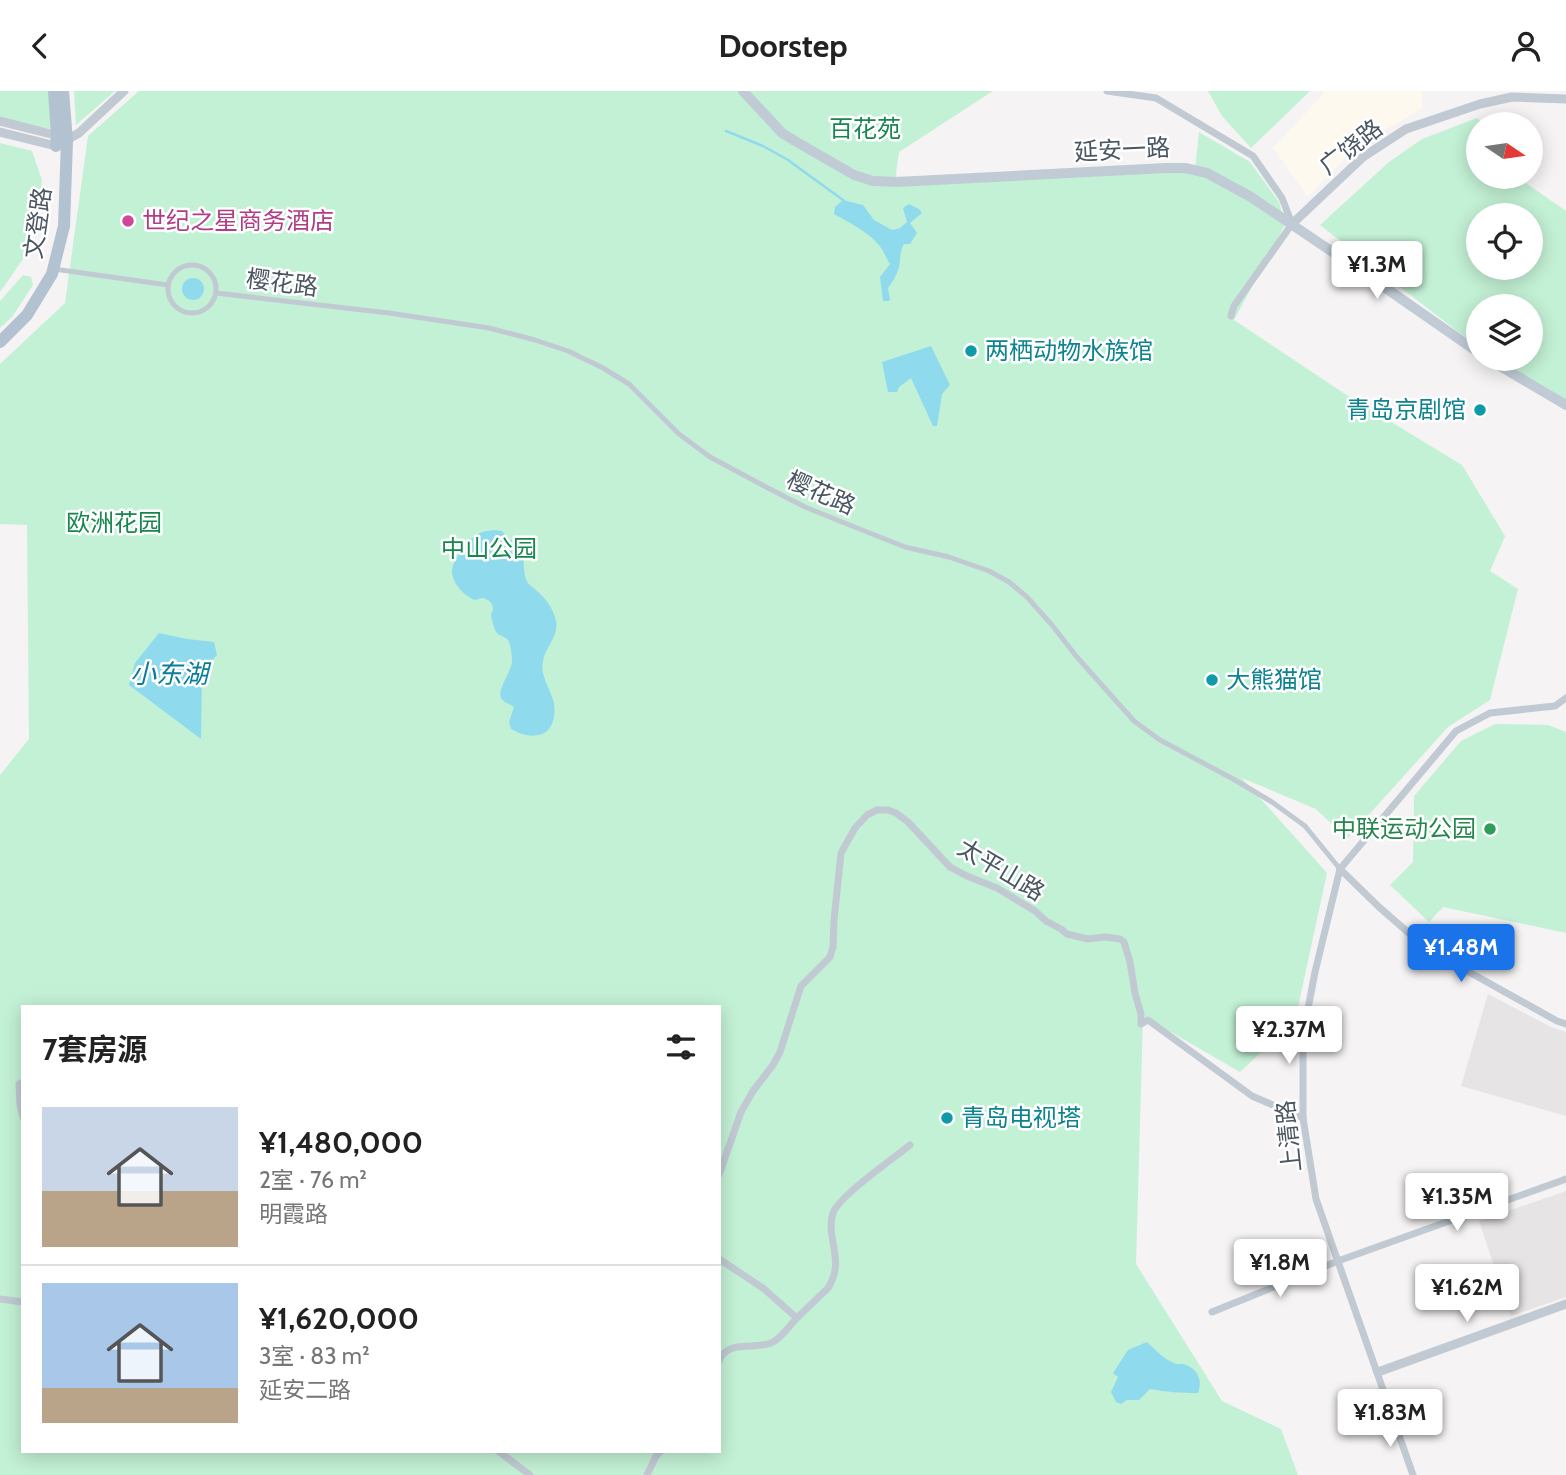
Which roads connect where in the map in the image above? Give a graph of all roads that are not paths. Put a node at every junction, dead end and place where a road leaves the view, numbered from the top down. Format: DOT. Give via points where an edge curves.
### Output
graph roads {
  1 [pos="54,91"];
  2 [pos="63,91"];
  3 [pos="124,91"];
  4 [pos="743,91"];
  5 [pos="1107,91"];
  6 [pos="1566,99"];
  7 [pos="0,121"];
  8 [pos="0,132"];
  9 [pos="60,141"];
  10 [pos="1292,224"];
  11 [pos="54,268"];
  12 [pos="168,285"];
  13 [pos="216,293"];
  14 [pos="1231,316"];
  15 [pos="0,342"];
  16 [pos="1466,344"];
  17 [pos="1508,371"];
  18 [pos="1566,405"];
  19 [pos="1566,698"];
  20 [pos="1340,869"];
  21 [pos="1566,1024"];
  22 [pos="21,1083"];
  23 [pos="21,1109"];
  24 [pos="1303,1118"];
  25 [pos="910,1145"];
  26 [pos="721,1169"];
  27 [pos="1566,1179"];
  28 [pos="721,1260"];
  29 [pos="1338,1261"];
  30 [pos="0,1299"];
  31 [pos="21,1302"];
  32 [pos="1566,1304"];
  33 [pos="1212,1312"];
  34 [pos="797,1318"];
  35 [pos="721,1355"];
  36 [pos="1377,1372"];
  37 [pos="501,1453"];
  38 [pos="659,1453"];
  39 [pos="530,1475"];
  40 [pos="647,1475"];
  41 [pos="1413,1475"];
  1 -- 9 [label="main road, 文登路"];
  2 -- 9 [label="main road, 文登路"];
  3 -- 9 [label="street" via="79,133"];
  4 -- 10 [label="main road, 延安一路" via="789,137 873,181 1185,168 1221,180"];
  5 -- 10 [label="street" via="1156,98 1253,156 1282,198"];
  6 -- 10 [label="street, 广饶路" via="1512,97 1406,129 1363,157"];
  7 -- 9 [label="street"];
  8 -- 9 [label="street"];
  9 -- 11 [label="main road, 文登路" via="64,226"];
  10 -- 14 [label="street"];
  10 -- 16 [label="main road, 延安一路"];
  11 -- 12 [label="street"];
  11 -- 15 [label="main road, 文登路" via="27,315"];
  12 -- 13 [label="street, 樱花路" via="176,271 200,266 212,277"];
  12 -- 13 [label="street, 樱花路" via="175,306 188,313 203,311"];
  13 -- 20 [label="street, 樱花路" via="489,328 535,340 603,368 629,384 679,435 766,487 905,547 949,557 1009,582 1048,619 1134,720 1305,825"];
  17 -- 18 [label="main road"];
  19 -- 20 [label="street, 上清路" via="1555,706 1490,713 1456,731"];
  20 -- 21 [label="street" via="1426,948"];
  20 -- 24 [label="street, 上清路" via="1303,1035"];
  22 -- 23 [label="street"];
  24 -- 26 [label="street, 太平山路" via="1252,1096 1148,1020 1142,1024 1130,962 1120,939 1067,934 997,888 950,867 896,813 877,810 855,828 841,853 830,957 801,986 780,1052 741,1112"];
  24 -- 29 [label="street, 上清路" via="1316,1199"];
  25 -- 34 [label="street" via="844,1197 833,1212 834,1279"];
  27 -- 29 [label="street"];
  28 -- 34 [label="street"];
  29 -- 33 [label="street"];
  29 -- 36 [label="street, 上清路"];
  30 -- 31 [label="street"];
  32 -- 36 [label="street"];
  34 -- 35 [label="street" via="776,1341 732,1348"];
  36 -- 41 [label="street, 上清路"];
  37 -- 39 [label="street"];
  38 -- 40 [label="street"];
}
